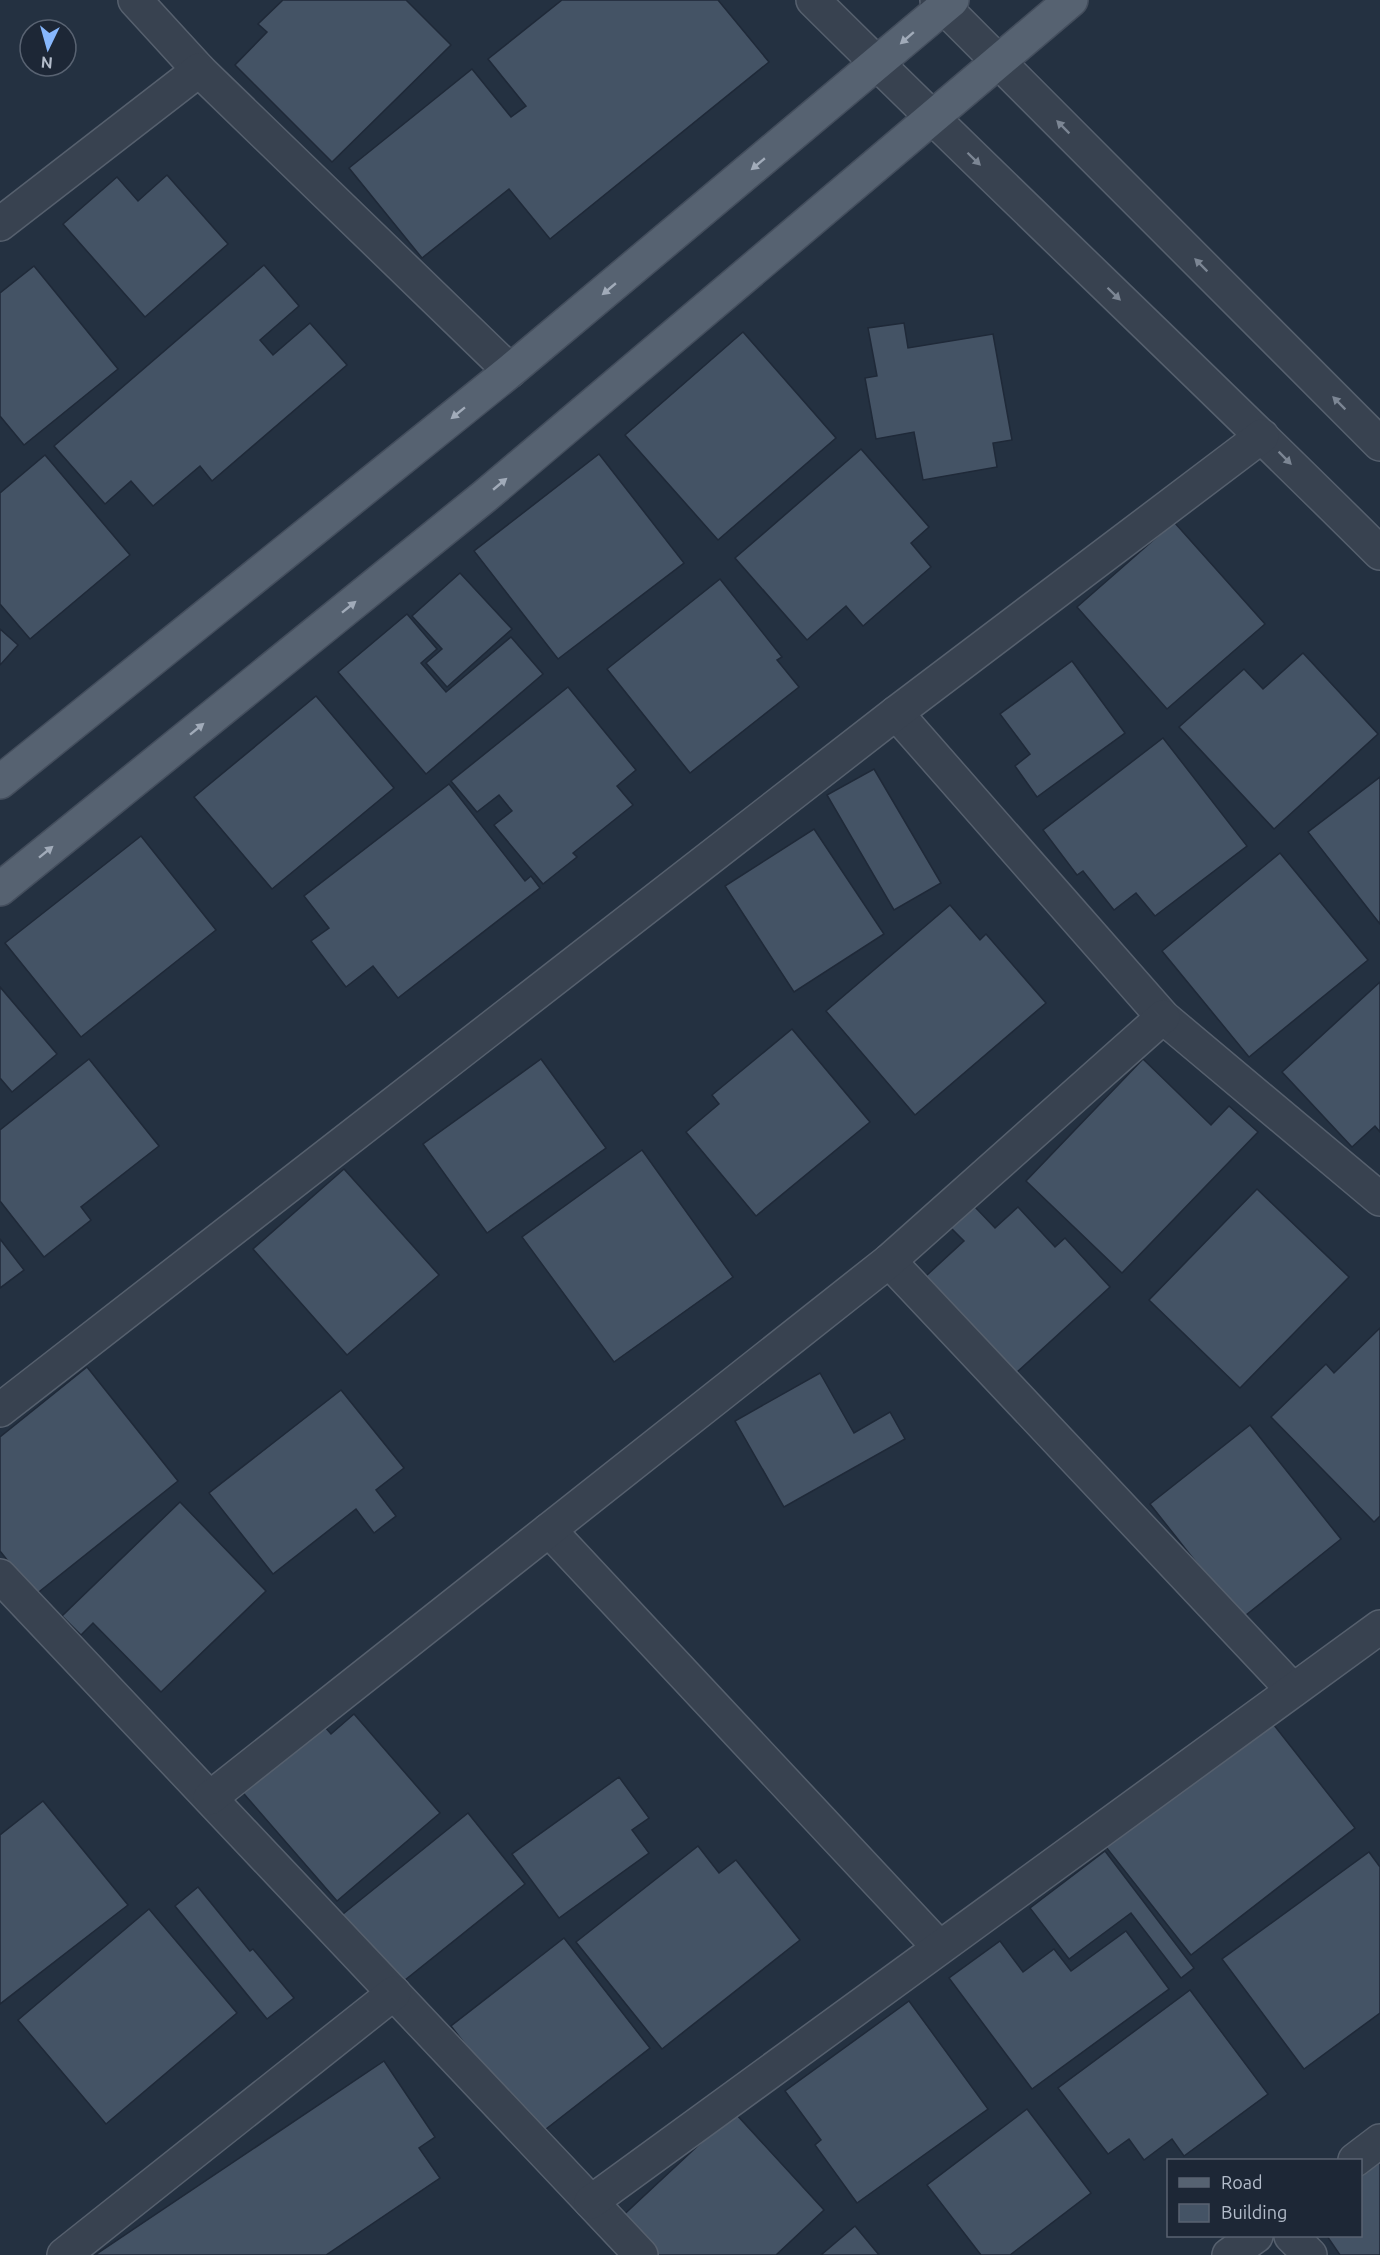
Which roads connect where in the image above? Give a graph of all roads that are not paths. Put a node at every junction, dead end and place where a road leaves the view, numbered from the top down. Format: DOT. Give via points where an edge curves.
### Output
graph roads {
  1 [pos="135,0"];
  2 [pos="813,0"];
  3 [pos="1071,0"];
  4 [pos="944,2"];
  5 [pos="997,62"];
  6 [pos="878,64"];
  7 [pos="199,70"];
  8 [pos="931,118"];
  9 [pos="0,224"];
  10 [pos="510,371"];
  11 [pos="1262,435"];
  12 [pos="1380,444"];
  13 [pos="1380,553"];
  14 [pos="896,713"];
  15 [pos="0,782"];
  16 [pos="0,889"];
  17 [pos="1163,1017"];
  18 [pos="1380,1199"];
  19 [pos="889,1261"];
  20 [pos="0,1410"];
  21 [pos="549,1530"];
  22 [pos="0,1576"];
  23 [pos="1380,1627"];
  24 [pos="1293,1690"];
  25 [pos="210,1798"];
  26 [pos="939,1947"];
  27 [pos="394,1994"];
  28 [pos="1380,2141"];
  29 [pos="1356,2159"];
  30 [pos="591,2202"];
  31 [pos="1253,2237"];
  32 [pos="1293,2237"];
  33 [pos="64,2255"];
  34 [pos="641,2255"];
  35 [pos="1229,2255"];
  36 [pos="1310,2255"];
  1 -- 7 [label="street"];
  2 -- 6 [label="street"];
  3 -- 5 [label="main road"];
  4 -- 5 [label="street"];
  4 -- 6 [label="main road, one-way"];
  5 -- 8 [label="main road"];
  12 -- 5 [label="street, one-way"];
  6 -- 8 [label="street"];
  6 -- 10 [label="main road, one-way"];
  7 -- 9 [label="street"];
  7 -- 10 [label="street"];
  8 -- 11 [label="street, one-way"];
  16 -- 8 [label="main road, one-way" via="485,496"];
  10 -- 15 [label="main road, one-way"];
  11 -- 13 [label="street, one-way"];
  11 -- 14 [label="street"];
  14 -- 17 [label="street"];
  14 -- 20 [label="street"];
  17 -- 18 [label="street"];
  17 -- 19 [label="street"];
  19 -- 21 [label="street"];
  19 -- 24 [label="street"];
  21 -- 25 [label="street"];
  21 -- 26 [label="street"];
  22 -- 25 [label="street"];
  23 -- 24 [label="street"];
  24 -- 26 [label="street"];
  25 -- 27 [label="street"];
  26 -- 30 [label="street"];
  27 -- 30 [label="street"];
  27 -- 33 [label="street"];
  28 -- 29 [label="street"];
  30 -- 34 [label="street"];
  31 -- 35 [label="street"];
  32 -- 36 [label="street"];
}
